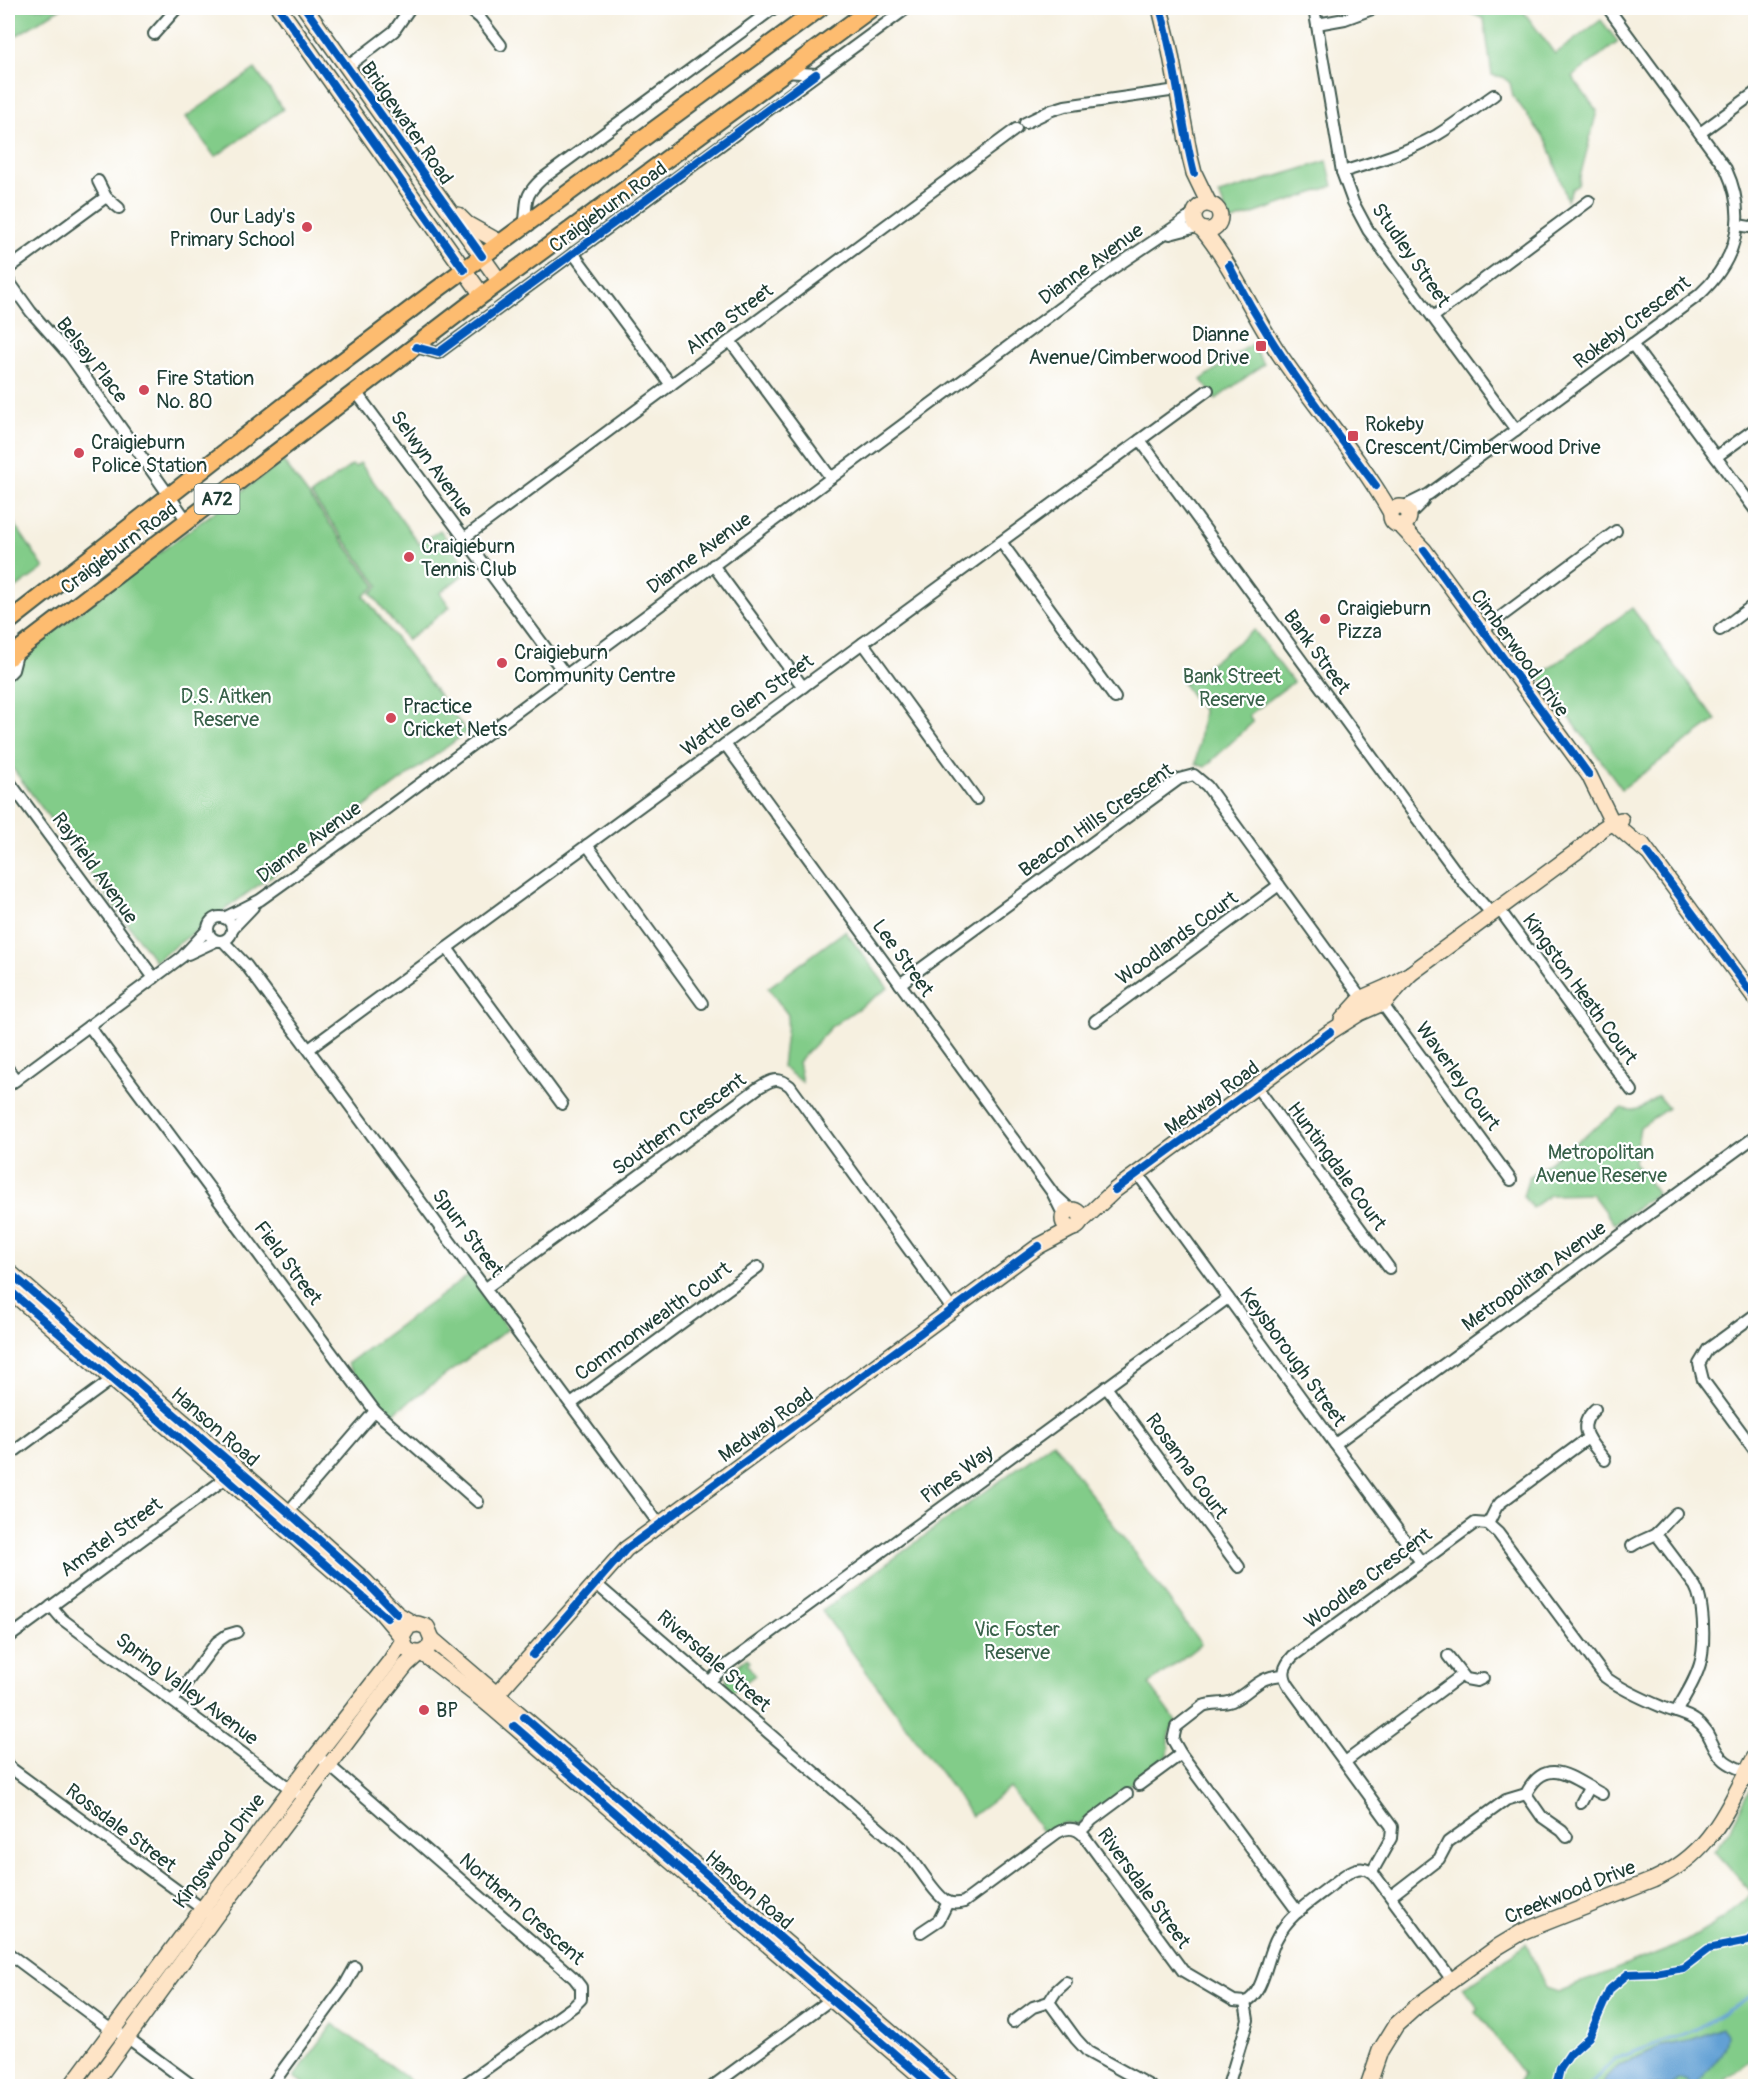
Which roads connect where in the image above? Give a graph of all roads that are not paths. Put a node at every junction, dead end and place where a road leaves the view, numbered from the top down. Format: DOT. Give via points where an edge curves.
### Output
graph roads {
  1 [pos="177,8"];
  2 [pos="279,8"];
  3 [pos="305,8"];
  4 [pos="410,8"];
  5 [pos="468,8"];
  6 [pos="774,8"];
  7 [pos="820,8"];
  8 [pos="872,8"];
  9 [pos="907,8"];
  10 [pos="1160,8"];
  11 [pos="1314,8"];
  12 [pos="1375,8"];
  13 [pos="1608,8"];
  14 [pos="1317,24"];
  15 [pos="154,34"];
  16 [pos="501,45"];
  17 [pos="347,67"];
  18 [pos="785,72"];
  19 [pos="816,74"];
  20 [pos="330,79"];
  21 [pos="1177,90"];
  22 [pos="1755,92"];
  23 [pos="1494,95"];
  24 [pos="1700,133"];
  25 [pos="1342,172"];
  26 [pos="98,181"];
  27 [pos="436,194"];
  28 [pos="106,197"];
  29 [pos="1589,201"];
  30 [pos="419,206"];
  31 [pos="119,208"];
  32 [pos="1200,217"];
  33 [pos="1738,225"];
  34 [pos="524,226"];
  35 [pos="1755,228"];
  36 [pos="501,243"];
  37 [pos="573,253"];
  38 [pos="482,256"];
  39 [pos="1229,265"];
  40 [pos="8,269"];
  41 [pos="464,270"];
  42 [pos="8,280"];
  43 [pos="500,282"];
  44 [pos="482,295"];
  45 [pos="1432,317"];
  46 [pos="730,341"];
  47 [pos="1632,344"];
  48 [pos="416,347"];
  49 [pos="671,385"];
  50 [pos="1208,390"];
  51 [pos="356,392"];
  52 [pos="1755,428"];
  53 [pos="1516,430"];
  54 [pos="1140,440"];
  55 [pos="1716,457"];
  56 [pos="831,478"];
  57 [pos="174,492"];
  58 [pos="1755,511"];
  59 [pos="1402,514"];
  60 [pos="188,522"];
  61 [pos="1616,531"];
  62 [pos="464,538"];
  63 [pos="1001,542"];
  64 [pos="713,565"];
  65 [pos="1755,603"];
  66 [pos="8,622"];
  67 [pos="1483,630"];
  68 [pos="1720,630"];
  69 [pos="863,643"];
  70 [pos="13,654"];
  71 [pos="565,674"];
  72 [pos="8,675"];
  73 [pos="803,687"];
  74 [pos="1115,698"];
  75 [pos="725,744"];
  76 [pos="8,780"];
  77 [pos="976,799"];
  78 [pos="1616,823"];
  79 [pos="587,845"];
  80 [pos="1280,885"];
  81 [pos="260,900"];
  82 [pos="1492,913"];
  83 [pos="224,918"];
  84 [pos="208,929"];
  85 [pos="225,936"];
  86 [pos="447,948"];
  87 [pos="182,957"];
  88 [pos="154,978"];
  89 [pos="900,984"];
  90 [pos="1755,999"];
  91 [pos="1372,1001"];
  92 [pos="702,1002"];
  93 [pos="1095,1021"];
  94 [pos="89,1026"];
  95 [pos="309,1049"];
  96 [pos="8,1069"];
  97 [pos="12,1083"];
  98 [pos="1256,1086"];
  99 [pos="1632,1091"];
  100 [pos="561,1104"];
  101 [pos="1755,1136"];
  102 [pos="1137,1173"];
  103 [pos="1511,1180"];
  104 [pos="1071,1217"];
  105 [pos="758,1267"];
  106 [pos="1389,1268"];
  107 [pos="8,1271"];
  108 [pos="486,1288"];
  109 [pos="8,1289"];
  110 [pos="1228,1298"];
  111 [pos="952,1309"];
  112 [pos="1755,1314"];
  113 [pos="123,1369"];
  114 [pos="111,1380"];
  115 [pos="1106,1387"];
  116 [pos="571,1404"];
  117 [pos="1595,1410"];
  118 [pos="375,1411"];
  119 [pos="1588,1438"];
  120 [pos="1335,1444"];
  121 [pos="1755,1452"];
  122 [pos="8,1456"];
  123 [pos="1605,1460"];
  124 [pos="232,1473"];
  125 [pos="478,1502"];
  126 [pos="1676,1513"];
  127 [pos="284,1518"];
  128 [pos="659,1524"];
  129 [pos="1488,1524"];
  130 [pos="1656,1534"];
  131 [pos="1632,1546"];
  132 [pos="1421,1562"];
  133 [pos="1239,1567"];
  134 [pos="595,1583"];
  135 [pos="51,1606"];
  136 [pos="414,1624"];
  137 [pos="237,1632"];
  138 [pos="8,1638"];
  139 [pos="402,1639"];
  140 [pos="432,1639"];
  141 [pos="420,1653"];
  142 [pos="1448,1656"];
  143 [pos="1284,1675"];
  144 [pos="1462,1676"];
  145 [pos="1483,1678"];
  146 [pos="709,1682"];
  147 [pos="374,1693"];
  148 [pos="493,1699"];
  149 [pos="173,1701"];
  150 [pos="1676,1712"];
  151 [pos="1181,1754"];
  152 [pos="1755,1755"];
  153 [pos="316,1756"];
  154 [pos="1345,1762"];
  155 [pos="8,1766"];
  156 [pos="329,1766"];
  157 [pos="1746,1772"];
  158 [pos="1139,1785"];
  159 [pos="1589,1788"];
  160 [pos="291,1790"];
  161 [pos="1127,1794"];
  162 [pos="1527,1794"];
  163 [pos="1602,1794"];
  164 [pos="304,1799"];
  165 [pos="1581,1803"];
  166 [pos="1080,1832"];
  167 [pos="1567,1837"];
  168 [pos="1372,1872"];
  169 [pos="1390,1896"];
  170 [pos="948,1902"];
  171 [pos="1298,1912"];
  172 [pos="208,1914"];
  173 [pos="921,1932"];
  174 [pos="8,1953"];
  175 [pos="355,1967"];
  176 [pos="1452,1980"];
  177 [pos="1066,1982"];
  178 [pos="835,1994"];
  179 [pos="1049,2002"];
  180 [pos="1245,2002"];
  181 [pos="1012,2022"];
  182 [pos="112,2030"];
  183 [pos="128,2038"];
  184 [pos="1132,2076"];
  185 [pos="71,2086"];
  186 [pos="92,2086"];
  187 [pos="193,2086"];
  188 [pos="271,2086"];
  189 [pos="462,2086"];
  190 [pos="713,2086"];
  191 [pos="932,2086"];
  192 [pos="953,2086"];
  193 [pos="1126,2086"];
  194 [pos="1150,2086"];
  195 [pos="1228,2086"];
  196 [pos="1368,2086"];
  1 -- 15 [label="street"];
  2 -- 20 [label="street, Bridgewater Road"];
  3 -- 17 [label="street, Bridgewater Road"];
  4 -- 17 [label="street" via="394,31"];
  5 -- 16 [label="street"];
  6 -- 34 [label="street" via="542,179 526,197"];
  7 -- 34 [label="main road, Craigieburn Road / A72"];
  8 -- 18 [label="main road, Craigieburn Road / A72"];
  9 -- 19 [label="street, Craigieburn Road"];
  10 -- 21 [label="street, Cimberwood Drive"];
  11 -- 14 [label="street, Studley Street"];
  12 -- 14 [label="street"];
  13 -- 24 [label="street, Rokeby Crescent"];
  14 -- 25 [label="street, Studley Street"];
  17 -- 20 [label="street"];
  17 -- 27 [label="street, Bridgewater Road"];
  18 -- 19 [label="street"];
  18 -- 43 [label="main road, Craigieburn Road / A72"];
  19 -- 37 [label="street, Craigieburn Road"];
  20 -- 30 [label="street, Bridgewater Road"];
  21 -- 32 [label="street, Cimberwood Drive"];
  21 -- 46 [label="street, Alma Street" via="1065,106 1021,126"];
  22 -- 24 [label="street"];
  23 -- 25 [label="street" via="1418,144"];
  24 -- 33 [label="street, Rokeby Crescent" via="1732,181"];
  25 -- 45 [label="street, Studley Street" via="1361,219"];
  26 -- 28 [label="street"];
  27 -- 30 [label="street"];
  27 -- 36 [label="street" via="467,224"];
  27 -- 38 [label="street, Bridgewater Road"];
  28 -- 31 [label="street"];
  28 -- 40 [label="street"];
  29 -- 45 [label="street"];
  30 -- 41 [label="street, Bridgewater Road"];
  32 -- 39 [label="street, Cimberwood Drive"];
  32 -- 39 [label="street, Cimberwood Drive" via="1217,208"];
  32 -- 56 [label="street, Dianne Avenue" via="1137,251"];
  33 -- 35 [label="street"];
  33 -- 47 [label="street, Rokeby Crescent" via="1729,257 1707,288"];
  34 -- 36 [label="main road, Craigieburn Road / A72"];
  36 -- 38 [label="main road, Craigieburn Road / A72"];
  37 -- 48 [label="street, Craigieburn Road" via="438,353"];
  37 -- 49 [label="street"];
  38 -- 41 [label="main road, Craigieburn Road / A72"];
  38 -- 43 [label="street, Bridgewater Road"];
  39 -- 59 [label="street, Cimberwood Drive" via="1279,354 1376,486"];
  41 -- 44 [label="street, Bridgewater Road"];
  41 -- 57 [label="main road, Craigieburn Road / A72"];
  42 -- 57 [label="street, Belsay Place" via="70,356 158,480"];
  43 -- 44 [label="main road, Craigieburn Road / A72"];
  44 -- 48 [label="main road, Craigieburn Road / A72"];
  45 -- 53 [label="street, Studley Street"];
  46 -- 49 [label="street, Alma Street"];
  46 -- 56 [label="street"];
  47 -- 53 [label="street, Rokeby Crescent"];
  47 -- 55 [label="street"];
  48 -- 51 [label="main road, Craigieburn Road / A72"];
  49 -- 62 [label="street, Alma Street"];
  50 -- 54 [label="street, Wattle Glen Street"];
  51 -- 60 [label="main road, Craigieburn Road / A72"];
  51 -- 62 [label="street, Selwyn Avenue"];
  52 -- 55 [label="street"];
  53 -- 59 [label="street, Rokeby Crescent"];
  54 -- 63 [label="street, Wattle Glen Street"];
  54 -- 82 [label="street, Bank Street" via="1465,884"];
  55 -- 58 [label="street"];
  56 -- 64 [label="street, Dianne Avenue"];
  57 -- 60 [label="street, Belsay Place"];
  57 -- 66 [label="main road, Craigieburn Road / A72"];
  59 -- 67 [label="street, Cimberwood Drive"];
  60 -- 70 [label="main road, Craigieburn Road / A72"];
  61 -- 67 [label="street"];
  62 -- 71 [label="street, Selwyn Avenue"];
  63 -- 69 [label="street, Wattle Glen Street"];
  63 -- 74 [label="street"];
  64 -- 71 [label="street, Dianne Avenue"];
  64 -- 73 [label="street"];
  65 -- 68 [label="street"];
  67 -- 78 [label="street, Cimberwood Drive" via="1610,798"];
  69 -- 73 [label="street, Wattle Glen Street"];
  69 -- 77 [label="street"];
  70 -- 72 [label="street, Craigieburn Road" via="13,670"];
  71 -- 81 [label="street, Dianne Avenue"];
  73 -- 75 [label="street, Wattle Glen Street"];
  75 -- 79 [label="street, Wattle Glen Street"];
  75 -- 89 [label="street, Lee Street"];
  76 -- 88 [label="street, Rayfield Avenue"];
  78 -- 82 [label="street, Medway Road" via="1601,829 1580,849"];
  78 -- 90 [label="street, Cimberwood Drive" via="1637,835"];
  79 -- 86 [label="street, Wattle Glen Street"];
  79 -- 92 [label="street"];
  80 -- 89 [label="street, Beacon Hills Crescent" via="1207,786 1189,775"];
  80 -- 91 [label="street, Beacon Hills Crescent"];
  80 -- 93 [label="street, Woodlands Court"];
  81 -- 83 [label="street, Dianne Avenue"];
  81 -- 85 [label="street, Dianne Avenue"];
  82 -- 91 [label="street, Medway Road"];
  82 -- 99 [label="street, Kingston Heath Court"];
  83 -- 84 [label="street" via="213,920"];
  83 -- 85 [label="street" via="230,922"];
  84 -- 85 [label="street" via="210,936"];
  84 -- 87 [label="street, Dianne Avenue"];
  85 -- 87 [label="street, Dianne Avenue"];
  85 -- 95 [label="street, Spurr Street"];
  86 -- 95 [label="street, Wattle Glen Street"];
  86 -- 100 [label="street"];
  87 -- 88 [label="street, Dianne Avenue"];
  88 -- 94 [label="street, Dianne Avenue"];
  89 -- 104 [label="street, Lee Street"];
  91 -- 98 [label="street, Medway Road"];
  91 -- 103 [label="street, Waverley Court"];
  94 -- 97 [label="street, Dianne Avenue"];
  94 -- 118 [label="street, Field Street"];
  95 -- 108 [label="street, Spurr Street"];
  96 -- 97 [label="street"];
  98 -- 102 [label="street, Medway Road"];
  98 -- 106 [label="street, Huntingdale Court"];
  101 -- 120 [label="street, Metropolitan Avenue"];
  102 -- 104 [label="street, Medway Road"];
  102 -- 110 [label="street, Keysborough Street"];
  104 -- 111 [label="street, Medway Road" via="1039,1246"];
  105 -- 116 [label="street, Commonwealth Court"];
  107 -- 113 [label="street, Hanson Road"];
  108 -- 111 [label="street, Southern Crescent" via="758,1088 770,1080 782,1080"];
  108 -- 116 [label="street, Spurr Street"];
  109 -- 114 [label="street, Hanson Road"];
  110 -- 115 [label="street, Pines Way"];
  110 -- 120 [label="street, Keysborough Street"];
  111 -- 128 [label="street, Medway Road"];
  112 -- 121 [label="street" via="1708,1349 1699,1364 1703,1380"];
  113 -- 114 [label="street"];
  113 -- 124 [label="street, Hanson Road"];
  114 -- 122 [label="street"];
  114 -- 124 [label="street, Hanson Road"];
  115 -- 133 [label="street, Rosanna Court"];
  115 -- 146 [label="street, Pines Way" via="733,1660"];
  116 -- 128 [label="street, Spurr Street"];
  117 -- 119 [label="street" via="1585,1423"];
  118 -- 125 [label="street, Field Street"];
  118 -- 127 [label="street"];
  119 -- 123 [label="street"];
  119 -- 129 [label="street" via="1500,1503"];
  120 -- 132 [label="street, Keysborough Street"];
  124 -- 127 [label="street, Hanson Road"];
  124 -- 135 [label="street, Amstel Street"];
  126 -- 130 [label="street"];
  127 -- 136 [label="street, Hanson Road"];
  127 -- 139 [label="street, Hanson Road" via="380,1611"];
  128 -- 134 [label="street, Medway Road" via="626,1548"];
  129 -- 132 [label="street, Woodlea Crescent" via="1470,1525"];
  129 -- 150 [label="street" via="1605,1677"];
  130 -- 131 [label="street"];
  130 -- 150 [label="street" via="1695,1586 1702,1608 1701,1660"];
  132 -- 143 [label="street, Woodlea Crescent" via="1293,1656"];
  134 -- 146 [label="street, Riversdale Street"];
  134 -- 148 [label="street, Medway Road"];
  135 -- 138 [label="street, Amstel Street"];
  135 -- 149 [label="street, Spring Valley Avenue" via="62,1619"];
  136 -- 139 [label="street" via="406,1629"];
  136 -- 140 [label="street" via="427,1627"];
  137 -- 149 [label="street" via="217,1642"];
  139 -- 141 [label="street" via="406,1649"];
  139 -- 147 [label="street, Kingswood Drive"];
  140 -- 141 [label="street"];
  140 -- 148 [label="street, Hanson Road"];
  141 -- 147 [label="street, Kingswood Drive"];
  141 -- 148 [label="street, Hanson Road"];
  142 -- 144 [label="street"];
  143 -- 151 [label="street" via="1266,1677 1229,1702 1208,1704 1180,1724 1173,1740"];
  143 -- 154 [label="street" via="1288,1686"];
  144 -- 145 [label="street" via="1471,1681"];
  144 -- 154 [label="street"];
  146 -- 170 [label="street, Riversdale Street" via="903,1849"];
  147 -- 153 [label="street, Kingswood Drive"];
  147 -- 156 [label="street, Kingswood Drive"];
  148 -- 178 [label="street, Hanson Road"];
  149 -- 160 [label="street, Spring Valley Avenue"];
  150 -- 157 [label="street" via="1698,1722 1721,1757"];
  151 -- 158 [label="street"];
  151 -- 171 [label="street"];
  152 -- 157 [label="street, Creekwood Drive"];
  153 -- 156 [label="street, Northern Crescent"];
  153 -- 160 [label="street, Kingswood Drive"];
  154 -- 168 [label="street" via="1392,1827 1391,1838"];
  155 -- 172 [label="street, Rossdale Street"];
  156 -- 164 [label="street, Kingswood Drive"];
  156 -- 189 [label="street, Northern Crescent" via="581,1987 581,1999 574,2006"];
  157 -- 176 [label="street, Creekwood Drive" via="1712,1835 1681,1865 1653,1881 1511,1937"];
  159 -- 162 [label="street" via="1561,1772 1550,1771 1538,1777"];
  159 -- 163 [label="street"];
  159 -- 165 [label="street"];
  160 -- 164 [label="street, Spring Valley Avenue"];
  160 -- 172 [label="street, Kingswood Drive"];
  161 -- 166 [label="street"];
  162 -- 167 [label="street" via="1542,1817"];
  162 -- 169 [label="street" via="1506,1800 1448,1842 1433,1864"];
  164 -- 172 [label="street, Kingswood Drive"];
  166 -- 170 [label="street, Riversdale Street" via="1067,1828 1057,1833 964,1902"];
  166 -- 180 [label="street, Riversdale Street" via="1183,1971 1234,2001"];
  168 -- 169 [label="street"];
  168 -- 171 [label="street" via="1354,1870"];
  169 -- 176 [label="street"];
  170 -- 173 [label="street" via="939,1920"];
  171 -- 180 [label="street" via="1277,1937 1257,1993"];
  172 -- 182 [label="street, Kingswood Drive"];
  172 -- 183 [label="street, Kingswood Drive"];
  174 -- 182 [label="street"];
  175 -- 188 [label="street"];
  176 -- 196 [label="street, Creekwood Drive" via="1396,2025 1380,2051"];
  177 -- 179 [label="street"];
  178 -- 190 [label="street"];
  178 -- 191 [label="street, Hanson Road"];
  178 -- 192 [label="street, Hanson Road"];
  179 -- 181 [label="street" via="1033,2007"];
  179 -- 184 [label="street" via="1088,2052"];
  180 -- 195 [label="street" via="1248,2020"];
  182 -- 183 [label="street"];
  182 -- 185 [label="street, Kingswood Drive"];
  183 -- 186 [label="street, Kingswood Drive"];
  183 -- 187 [label="street"];
  184 -- 193 [label="street"];
  184 -- 194 [label="street"];
}
